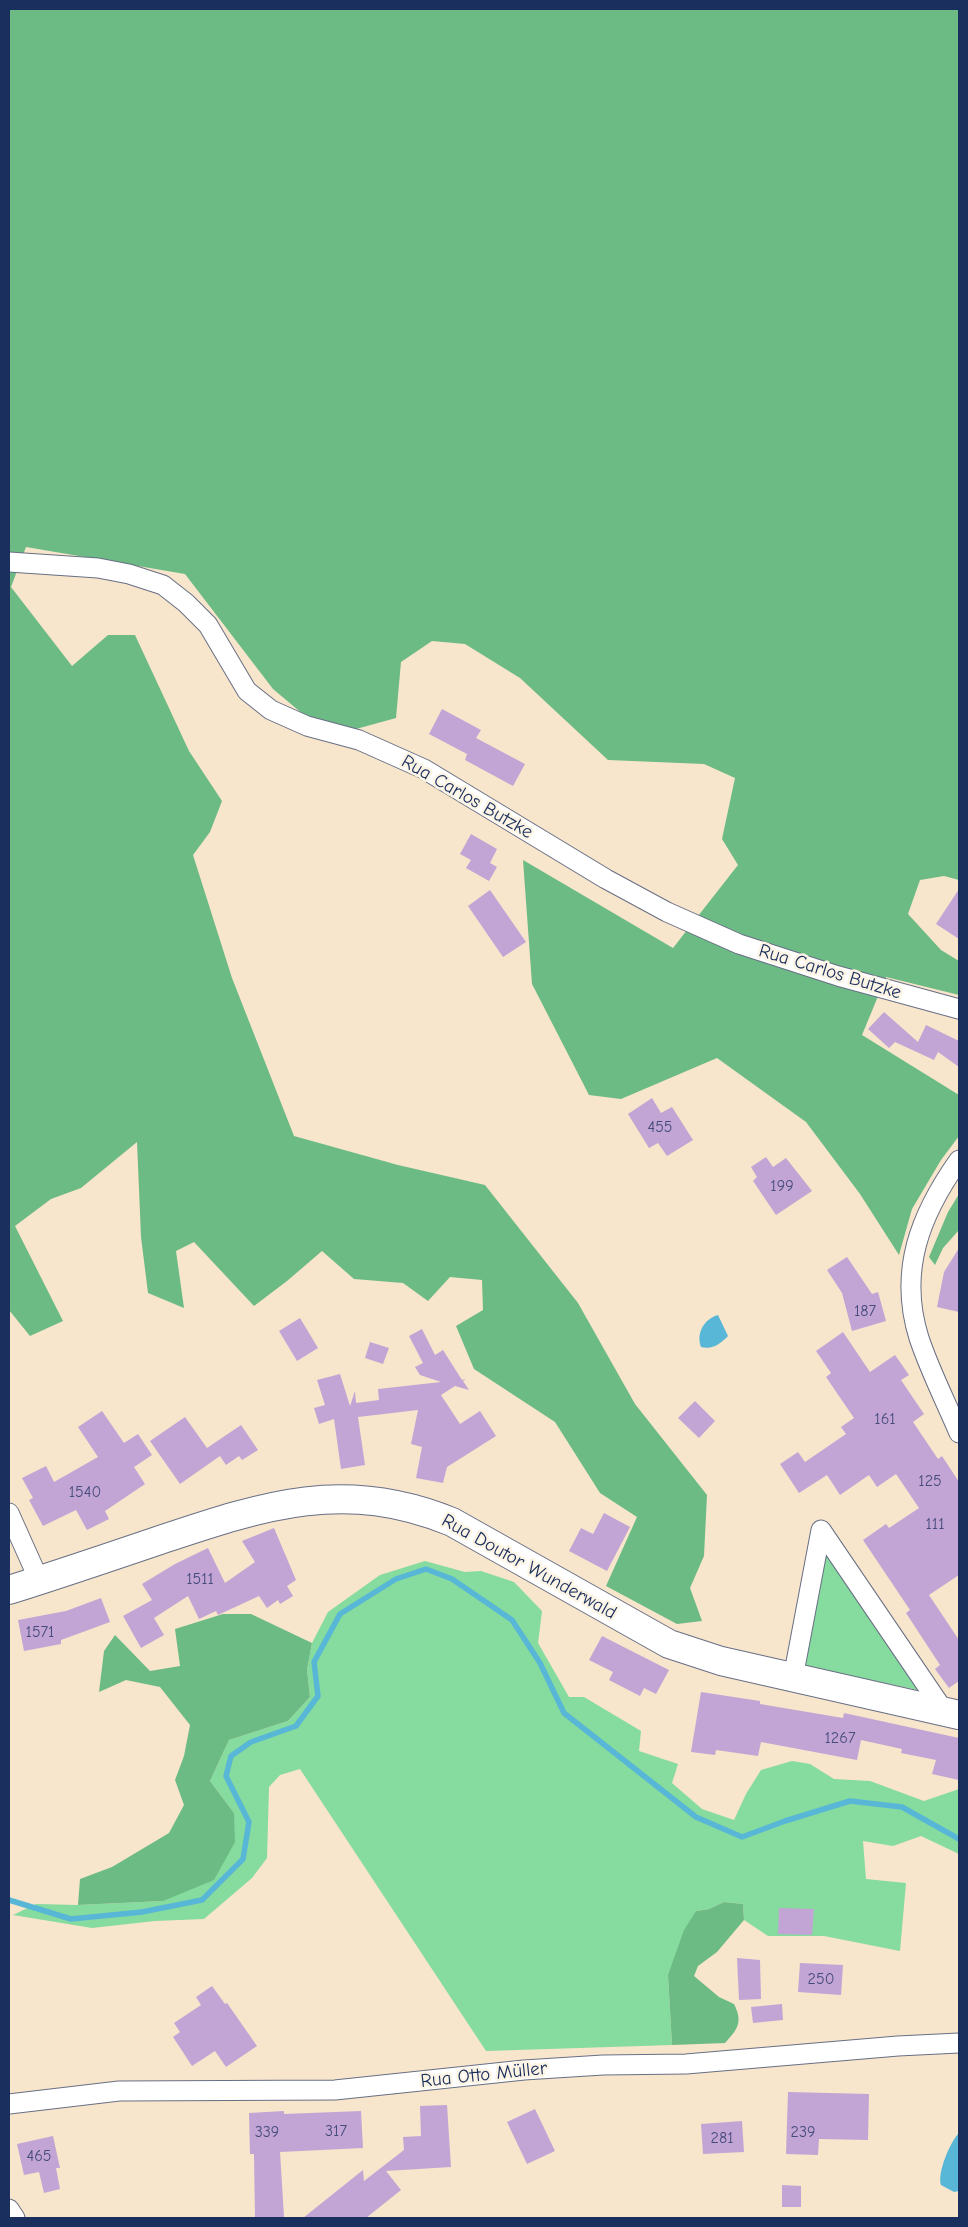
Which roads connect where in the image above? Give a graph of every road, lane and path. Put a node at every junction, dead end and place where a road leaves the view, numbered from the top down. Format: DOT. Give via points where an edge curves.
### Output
graph roads {
  1 [pos="9,562"];
  2 [pos="959,1009"];
  3 [pos="959,1160"];
  4 [pos="959,1433"];
  5 [pos="9,1513"];
  6 [pos="39,1580"];
  7 [pos="9,1590"];
  8 [pos="793,1678"];
  9 [pos="952,1713"];
  10 [pos="959,2043"];
  11 [pos="9,2104"];
  12 [pos="9,2209"];
  13 [pos="15,2218"];
  1 -- 2 [label="street, Rua Carlos Butzke" via="98,568 163,585 208,625 247,691 271,710 307,726 358,740 424,769 606,879 667,912 730,940 838,976"];
  3 -- 4 [label="street" via="923,1227 913,1253 910,1277 919,1338"];
  5 -- 6 [label="street"];
  6 -- 7 [label="street, Rua Doutor Wunderwald"];
  6 -- 8 [label="street, Rua Doutor Wunderwald" via="230,1516 271,1506 324,1499 388,1502 452,1522 669,1644 721,1661"];
  8 -- 9 [label="street, Rua Doutor Wunderwald"];
  8 -- 9 [label="street" via="821,1530"];
  10 -- 11 [label="street, Rua Otto Müller" via="686,2064 524,2070 335,2090 119,2090"];
  12 -- 13 [label="street"];
}
